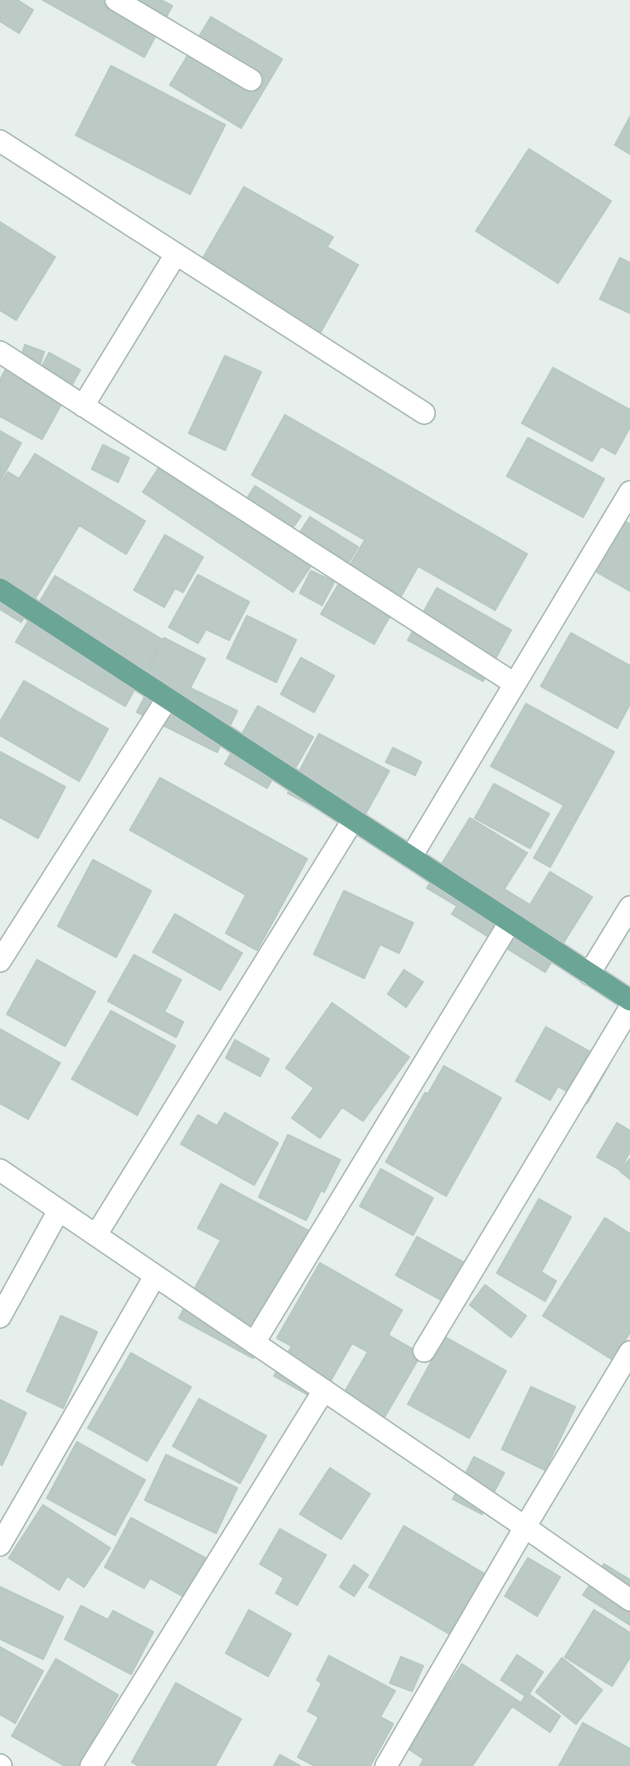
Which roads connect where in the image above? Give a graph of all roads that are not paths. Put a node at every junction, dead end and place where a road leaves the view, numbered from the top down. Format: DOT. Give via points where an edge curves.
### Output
graph roads {
  1 [pos="116,0"];
  2 [pos="251,80"];
  3 [pos="0,141"];
  4 [pos="176,254"];
  5 [pos="0,352"];
  6 [pos="83,406"];
  7 [pos="424,413"];
  8 [pos="630,492"];
  9 [pos="0,589"];
  10 [pos="514,684"];
  11 [pos="167,699"];
  12 [pos="353,820"];
  13 [pos="411,857"];
  14 [pos="630,907"];
  15 [pos="510,922"];
  16 [pos="0,961"];
  17 [pos="589,974"];
  18 [pos="630,1000"];
  19 [pos="630,1008"];
  20 [pos="0,1170"];
  21 [pos="59,1210"];
  22 [pos="96,1236"];
  23 [pos="155,1276"];
  24 [pos="0,1317"];
  25 [pos="254,1343"];
  26 [pos="424,1352"];
  27 [pos="630,1352"];
  28 [pos="324,1390"];
  29 [pos="525,1527"];
  30 [pos="0,1545"];
  31 [pos="630,1600"];
  32 [pos="90,1766"];
  33 [pos="386,1766"];
  1 -- 2 [label="street"];
  3 -- 4 [label="street"];
  4 -- 6 [label="street"];
  4 -- 7 [label="street"];
  5 -- 6 [label="street"];
  6 -- 10 [label="street"];
  8 -- 10 [label="street"];
  9 -- 11 [label="main road"];
  10 -- 13 [label="street"];
  11 -- 12 [label="main road"];
  11 -- 16 [label="street"];
  12 -- 13 [label="main road"];
  12 -- 22 [label="street"];
  13 -- 15 [label="main road"];
  14 -- 17 [label="street"];
  15 -- 17 [label="main road"];
  15 -- 25 [label="street"];
  17 -- 18 [label="main road"];
  19 -- 26 [label="street"];
  20 -- 21 [label="street"];
  21 -- 22 [label="street"];
  21 -- 24 [label="street"];
  22 -- 23 [label="street"];
  23 -- 25 [label="street"];
  23 -- 30 [label="street"];
  25 -- 28 [label="street"];
  27 -- 29 [label="street"];
  28 -- 29 [label="street"];
  28 -- 32 [label="street"];
  29 -- 31 [label="street"];
  29 -- 33 [label="street"];
}
